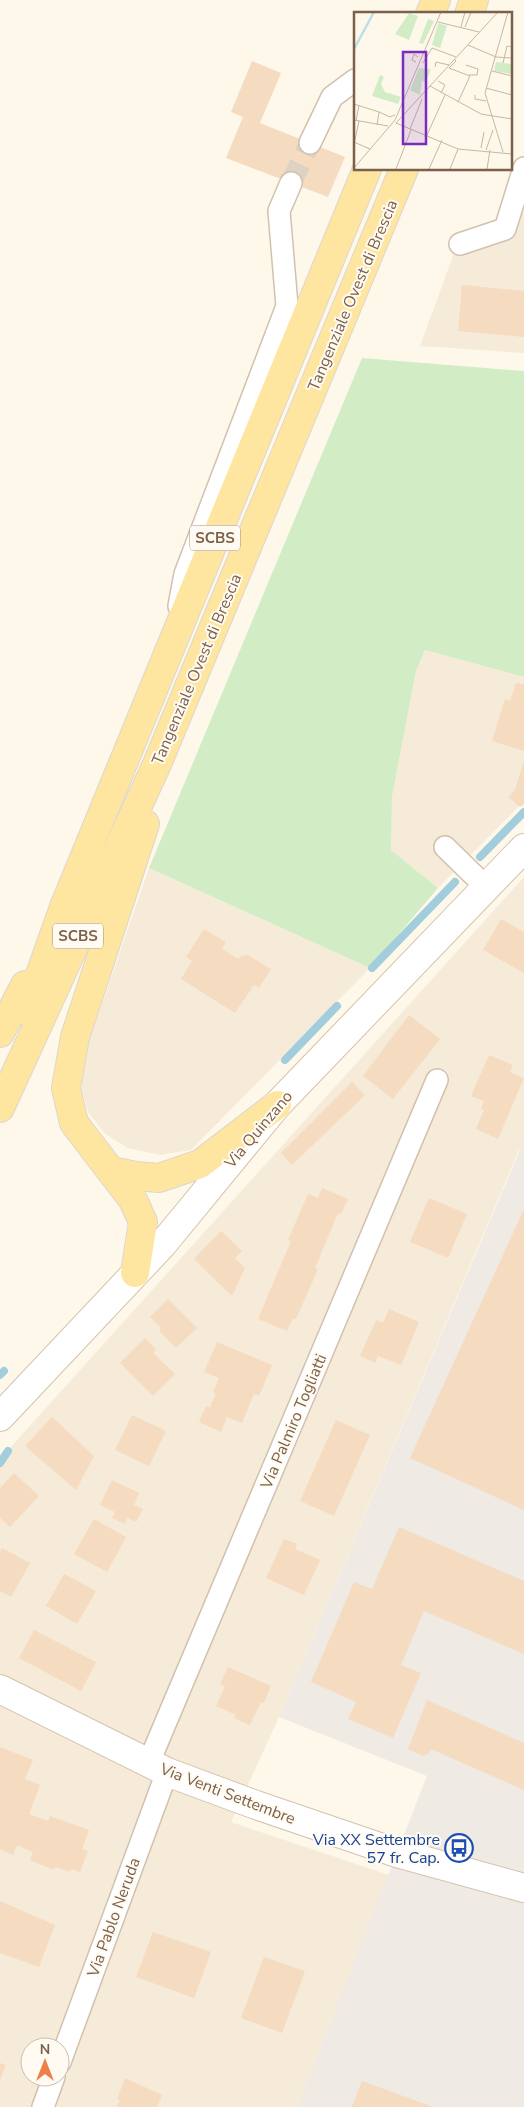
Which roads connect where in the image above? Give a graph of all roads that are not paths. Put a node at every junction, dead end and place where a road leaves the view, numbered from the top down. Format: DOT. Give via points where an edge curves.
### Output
graph roads {
  1 [pos="422,0"];
  2 [pos="436,0"];
  3 [pos="474,0"];
  4 [pos="417,12"];
  5 [pos="431,12"];
  6 [pos="470,12"];
  7 [pos="354,81"];
  8 [pos="310,143"];
  9 [pos="524,168"];
  10 [pos="366,170"];
  11 [pos="404,170"];
  12 [pos="291,183"];
  13 [pos="460,244"];
  14 [pos="173,642"];
  15 [pos="157,764"];
  16 [pos="445,847"];
  17 [pos="524,848"];
  18 [pos="486,887"];
  19 [pos="64,907"];
  20 [pos="0,1033"];
  21 [pos="436,1080"];
  22 [pos="0,1085"];
  23 [pos="277,1105"];
  24 [pos="0,1108"];
  25 [pos="111,1171"];
  26 [pos="135,1273"];
  27 [pos="0,1417"];
  28 [pos="0,1689"];
  29 [pos="158,1767"];
  30 [pos="524,1888"];
  31 [pos="68,2037"];
  32 [pos="50,2087"];
  33 [pos="43,2107"];
  1 -- 4 [label="street"];
  2 -- 5 [label="main road"];
  3 -- 6 [label="main road"];
  7 -- 8 [label="street" via="332,97"];
  9 -- 13 [label="street" via="504,229"];
  10 -- 14 [label="main road, Tangenziale Ovest di Brescia / SCBS"];
  11 -- 15 [label="main road, Tangenziale Ovest di Brescia / SCBS"];
  12 -- 14 [label="street" via="278,211 287,306 185,574"];
  14 -- 19 [label="main road, Tangenziale Ovest di Brescia / SCBS"];
  15 -- 24 [label="main road, Tangenziale Ovest di Brescia / SCBS"];
  15 -- 25 [label="main road" via="144,832 75,1036 66,1088 74,1123"];
  16 -- 18 [label="street"];
  17 -- 18 [label="street, Via Quinzano"];
  18 -- 23 [label="street, Via Quinzano"];
  19 -- 20 [label="main road"];
  19 -- 22 [label="main road, Tangenziale Ovest di Brescia / SCBS"];
  21 -- 29 [label="street, Via Palmiro Togliatti"];
  23 -- 25 [label="main road" via="200,1164 159,1178"];
  23 -- 26 [label="street, Via Quinzano" via="162,1246"];
  25 -- 26 [label="main road" via="133,1200 143,1222"];
  26 -- 27 [label="street, Via Quinzano"];
  28 -- 29 [label="street, Via Venti Settembre"];
  29 -- 30 [label="street, Via Venti Settembre" via="256,1805 398,1853"];
  29 -- 31 [label="street, Via Pablo Neruda"];
  32 -- 33 [label="street"];
}
